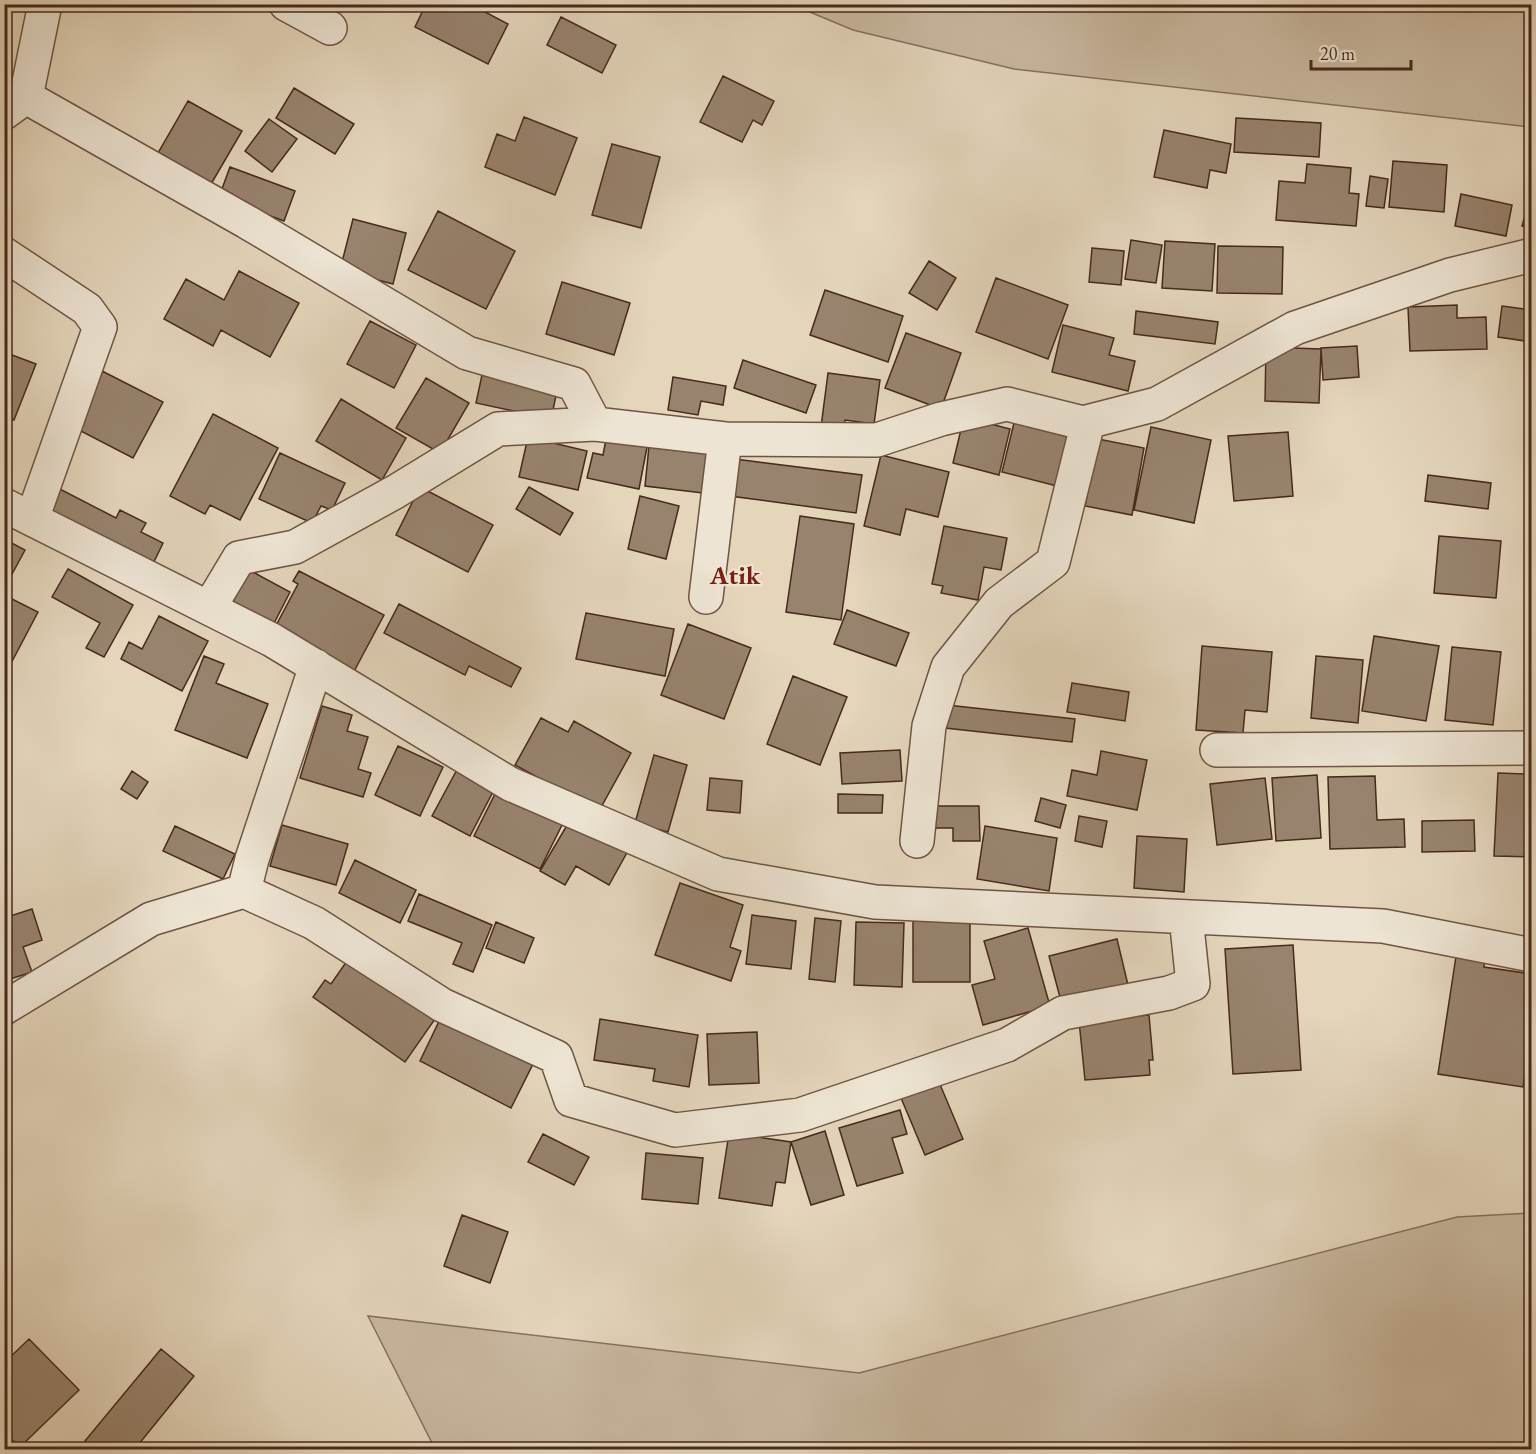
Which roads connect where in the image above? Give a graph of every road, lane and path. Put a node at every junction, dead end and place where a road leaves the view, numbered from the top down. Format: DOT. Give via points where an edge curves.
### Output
graph roads {
  1 [pos="45,4"];
  2 [pos="286,4"];
  3 [pos="330,28"];
  4 [pos="15,105"];
  5 [pos="4,254"];
  6 [pos="1532,255"];
  7 [pos="1088,422"];
  8 [pos="595,424"];
  9 [pos="725,439"];
  10 [pos="18,512"];
  11 [pos="705,597"];
  12 [pos="209,608"];
  13 [pos="316,666"];
  14 [pos="1532,748"];
  15 [pos="1217,750"];
  16 [pos="917,840"];
  17 [pos="244,891"];
  18 [pos="1186,917"];
  19 [pos="1532,955"];
  20 [pos="4,1008"];
  1 -- 4 [label="street"];
  2 -- 3 [label="street"];
  4 -- 8 [label="street" via="247,222 466,353 574,384"];
  5 -- 10 [label="street" via="87,309 100,327"];
  6 -- 7 [label="street" via="1450,275 1295,328 1157,404"];
  7 -- 9 [label="street" via="1007,404 941,419 877,440"];
  7 -- 16 [label="street" via="1053,562 999,603 948,668 929,726"];
  8 -- 9 [label="street"];
  8 -- 12 [label="street" via="498,429 296,547 239,558"];
  9 -- 11 [label="street"];
  10 -- 12 [label="street"];
  12 -- 13 [label="street"];
  13 -- 17 [label="street"];
  13 -- 18 [label="street" via="510,784 718,874 875,902"];
  14 -- 15 [label="street"];
  17 -- 18 [label="street" via="314,923 442,1005 556,1056 571,1100 675,1130 800,1115 1007,1045 1063,1013 1169,993 1192,984"];
  17 -- 20 [label="street" via="151,919"];
  18 -- 19 [label="street" via="1383,926"];
}
